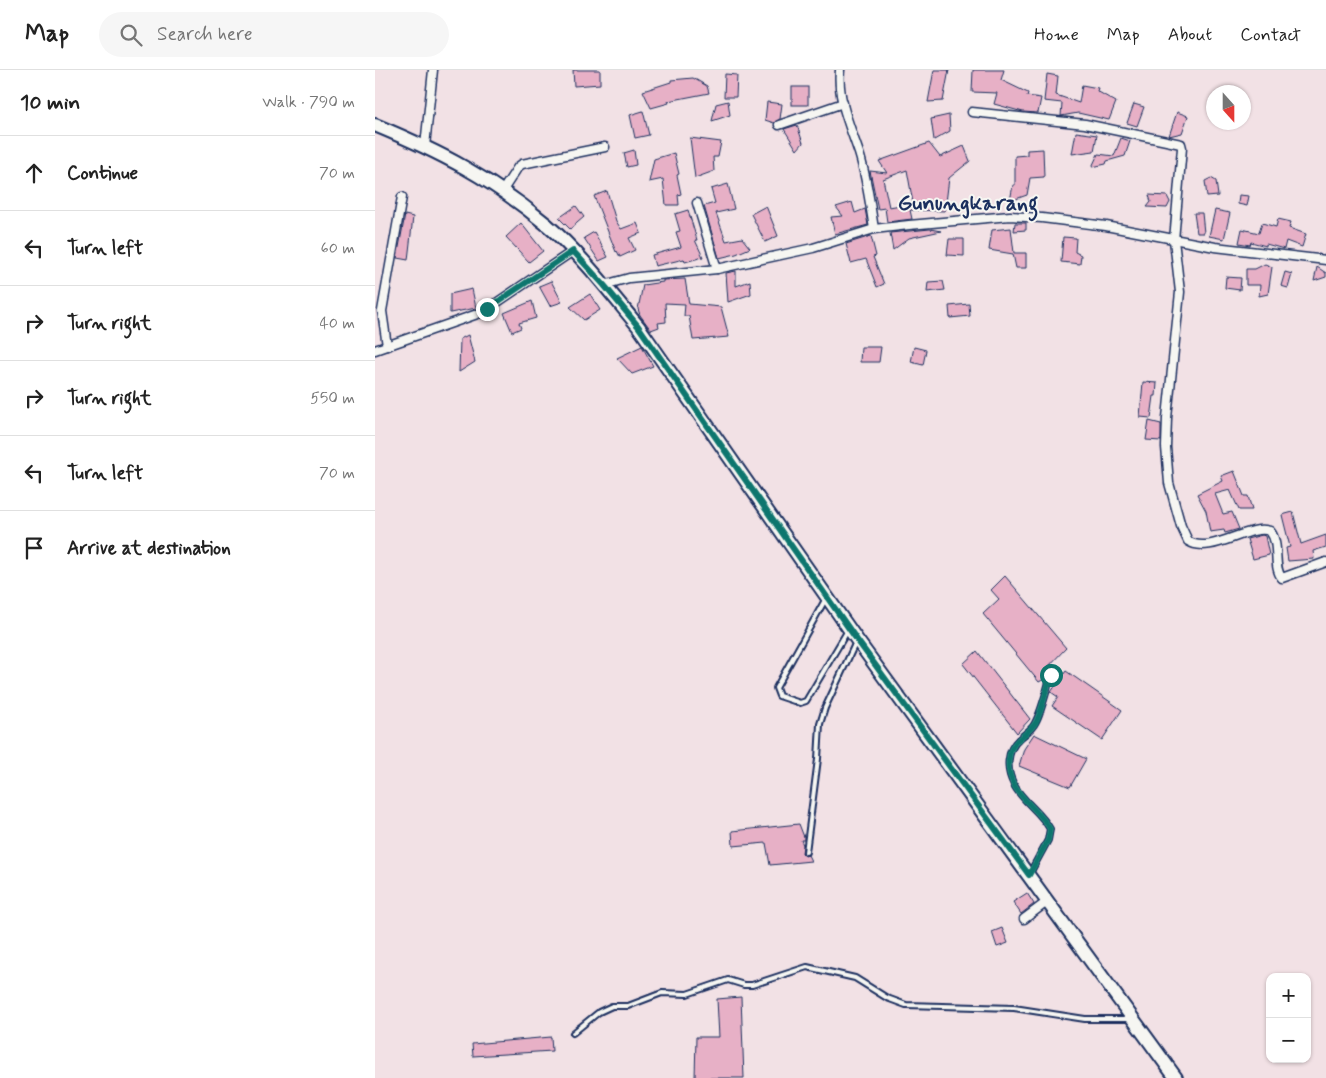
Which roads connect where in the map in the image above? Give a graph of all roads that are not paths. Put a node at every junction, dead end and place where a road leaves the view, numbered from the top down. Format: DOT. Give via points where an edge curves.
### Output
graph roads {
  1 [pos="433,70"];
  2 [pos="840,70"];
  3 [pos="843,103"];
  4 [pos="972,112"];
  5 [pos="375,125"];
  6 [pos="779,125"];
  7 [pos="425,146"];
  8 [pos="605,147"];
  9 [pos="503,190"];
  10 [pos="402,197"];
  11 [pos="697,203"];
  12 [pos="874,230"];
  13 [pos="1174,240"];
  14 [pos="573,251"];
  15 [pos="1326,260"];
  16 [pos="717,268"];
  17 [pos="604,285"];
  18 [pos="387,346"];
  19 [pos="375,350"];
  20 [pos="1326,562"];
  21 [pos="827,596"];
  22 [pos="849,628"];
  23 [pos="857,640"];
  24 [pos="1053,668"];
  25 [pos="806,852"];
  26 [pos="1029,875"];
  27 [pos="1048,901"];
  28 [pos="1024,919"];
  29 [pos="1134,1019"];
  30 [pos="573,1034"];
  31 [pos="1175,1078"];
  1 -- 7 [label="street"];
  2 -- 3 [label="street"];
  3 -- 6 [label="street"];
  3 -- 12 [label="street" via="866,180"];
  4 -- 13 [label="street" via="1085,124 1181,144"];
  5 -- 7 [label="main road"];
  7 -- 9 [label="main road"];
  8 -- 9 [label="street" via="522,164"];
  9 -- 14 [label="main road" via="547,225"];
  10 -- 18 [label="street" via="382,311"];
  11 -- 16 [label="street"];
  12 -- 13 [label="street" via="1010,216 1106,226"];
  12 -- 16 [label="street" via="813,248"];
  13 -- 15 [label="street"];
  13 -- 20 [label="street" via="1181,292 1167,418 1167,466 1175,507 1186,538 1198,544 1262,529 1270,531 1277,545 1279,575 1283,578"];
  14 -- 17 [label="main road"];
  14 -- 18 [label="street" via="483,312"];
  16 -- 17 [label="street" via="636,277"];
  17 -- 21 [label="main road" via="638,326"];
  18 -- 19 [label="street"];
  21 -- 22 [label="main road"];
  21 -- 22 [label="lane" via="776,688 779,696 800,703 806,701"];
  22 -- 23 [label="main road"];
  23 -- 25 [label="lane" via="820,724"];
  23 -- 26 [label="main road"];
  24 -- 26 [label="lane" via="1036,722 1016,742 1008,764 1014,786 1050,829 1048,840"];
  26 -- 27 [label="main road"];
  27 -- 28 [label="street"];
  27 -- 29 [label="main road"];
  29 -- 30 [label="lane" via="1085,1019 1014,1008 906,1005 887,998 855,978 807,967 753,985 728,980 687,994 662,993 630,1005 612,1006 599,1012"];
  29 -- 31 [label="main road"];
}
